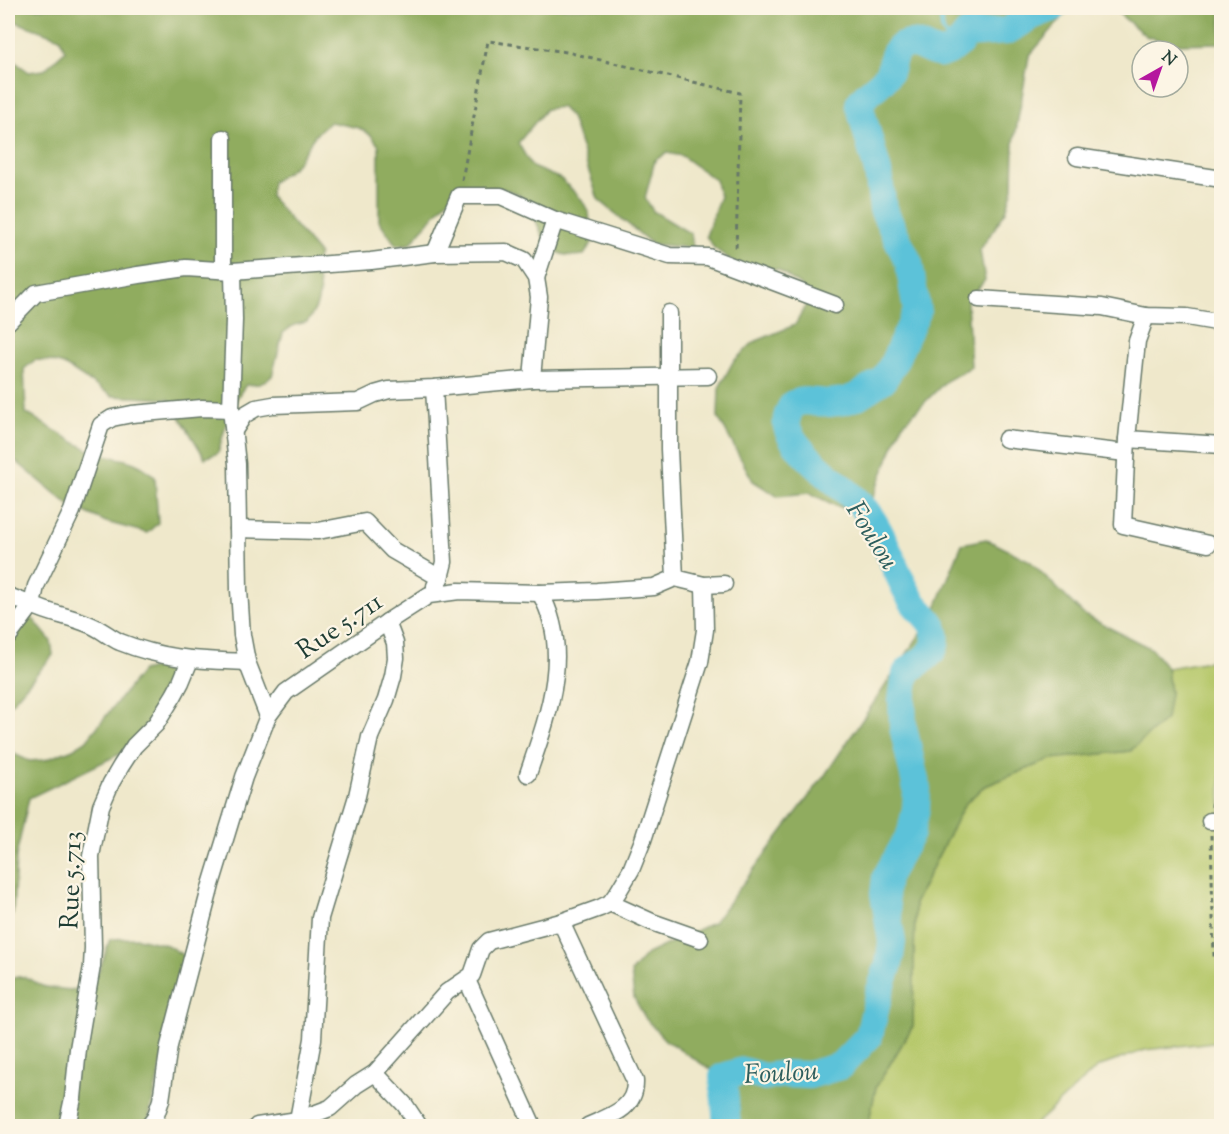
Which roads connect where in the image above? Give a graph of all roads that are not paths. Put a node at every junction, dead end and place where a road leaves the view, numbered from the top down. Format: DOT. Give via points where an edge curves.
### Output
graph roads {
  1 [pos="223,138"];
  2 [pos="1077,157"];
  3 [pos="1221,179"];
  4 [pos="555,220"];
  5 [pos="435,253"];
  6 [pos="228,271"];
  7 [pos="536,278"];
  8 [pos="979,299"];
  9 [pos="835,305"];
  10 [pos="669,313"];
  11 [pos="1146,316"];
  12 [pos="8,322"];
  13 [pos="1221,323"];
  14 [pos="668,376"];
  15 [pos="708,376"];
  16 [pos="532,379"];
  17 [pos="434,388"];
  18 [pos="231,409"];
  19 [pos="235,429"];
  20 [pos="1006,439"];
  21 [pos="1221,445"];
  22 [pos="1127,446"];
  23 [pos="238,529"];
  24 [pos="1208,544"];
  25 [pos="440,578"];
  26 [pos="675,578"];
  27 [pos="724,584"];
  28 [pos="704,585"];
  29 [pos="540,593"];
  30 [pos="429,595"];
  31 [pos="8,596"];
  32 [pos="32,604"];
  33 [pos="387,622"];
  34 [pos="8,637"];
  35 [pos="190,660"];
  36 [pos="247,662"];
  37 [pos="268,716"];
  38 [pos="528,774"];
  39 [pos="610,903"];
  40 [pos="561,922"];
  41 [pos="700,939"];
  42 [pos="467,980"];
  43 [pos="375,1072"];
  44 [pos="298,1123"];
  45 [pos="67,1126"];
  46 [pos="149,1126"];
  47 [pos="256,1126"];
  48 [pos="419,1126"];
  49 [pos="533,1126"];
  50 [pos="588,1126"];
  1 -- 6 [label="street"];
  2 -- 3 [label="street"];
  4 -- 5 [label="street" via="501,196 459,196"];
  4 -- 7 [label="street"];
  4 -- 9 [label="street" via="670,256 708,257"];
  5 -- 6 [label="street"];
  5 -- 7 [label="street" via="506,252 524,260"];
  6 -- 12 [label="street" via="186,268 36,293"];
  6 -- 18 [label="street" via="234,320"];
  7 -- 16 [label="street" via="539,297"];
  8 -- 11 [label="street" via="1102,307"];
  10 -- 14 [label="street"];
  11 -- 13 [label="street"];
  11 -- 22 [label="street" via="1137,341"];
  14 -- 15 [label="street"];
  14 -- 16 [label="street"];
  14 -- 26 [label="street"];
  16 -- 17 [label="street"];
  17 -- 19 [label="street" via="389,390 346,404 256,408 244,415"];
  17 -- 25 [label="street" via="444,562"];
  18 -- 19 [label="street"];
  18 -- 32 [label="street" via="132,414 101,425 72,511 36,586"];
  19 -- 23 [label="street"];
  20 -- 22 [label="street"];
  21 -- 22 [label="street"];
  22 -- 24 [label="street" via="1123,525"];
  23 -- 25 [label="street" via="318,531 365,522 392,550"];
  23 -- 36 [label="street" via="242,635"];
  25 -- 30 [label="street"];
  26 -- 28 [label="street"];
  26 -- 29 [label="street, Rue 5.711" via="654,587"];
  27 -- 28 [label="street"];
  28 -- 39 [label="street" via="705,630 690,697 643,840 631,870"];
  29 -- 30 [label="street, Rue 5.711" via="459,591"];
  29 -- 38 [label="street" via="549,607 557,661 548,713"];
  30 -- 33 [label="street, Rue 5.711"];
  31 -- 32 [label="street"];
  32 -- 34 [label="street"];
  32 -- 35 [label="street" via="47,613 92,625 118,641"];
  33 -- 37 [label="street, Rue 5.711" via="286,692"];
  33 -- 44 [label="street" via="395,644 393,676 370,737 357,796 320,918 313,1039"];
  35 -- 36 [label="street"];
  35 -- 45 [label="street, Rue 5.713" via="174,695 156,724 134,747 111,783 102,806 91,856 92,966"];
  36 -- 37 [label="street"];
  37 -- 46 [label="street, Rue 5.711" via="244,777 215,874 169,1046 161,1100"];
  39 -- 40 [label="street"];
  39 -- 41 [label="street"];
  40 -- 42 [label="street" via="489,941 481,949"];
  40 -- 50 [label="street" via="635,1081 636,1094 630,1103"];
  42 -- 43 [label="street" via="447,992"];
  42 -- 49 [label="street"];
  43 -- 44 [label="street" via="330,1108"];
  43 -- 48 [label="street"];
  44 -- 47 [label="street"];
}
